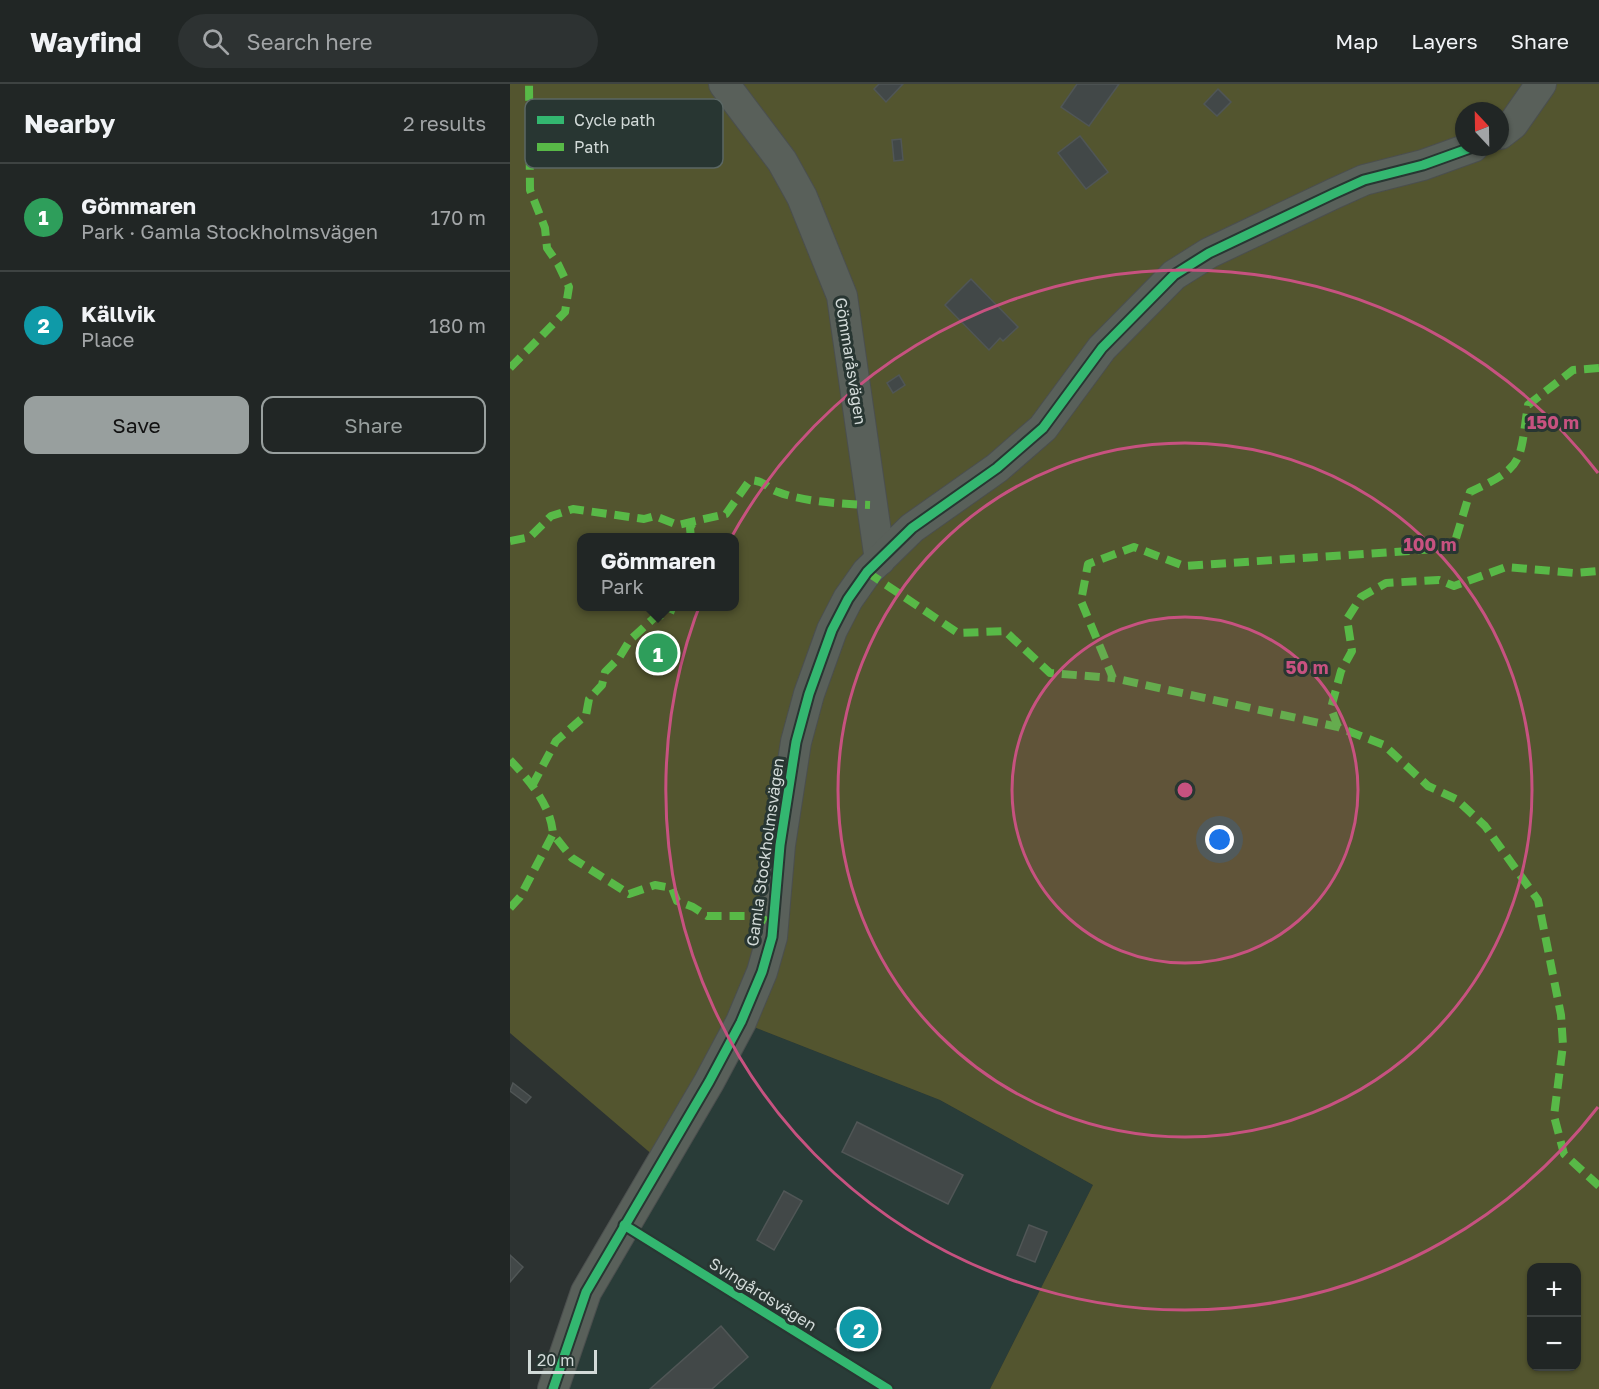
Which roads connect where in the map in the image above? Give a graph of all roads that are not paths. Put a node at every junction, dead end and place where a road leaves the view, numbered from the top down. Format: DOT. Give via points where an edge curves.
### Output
graph roads {
  1 [pos="724,84"];
  2 [pos="1541,84"];
  3 [pos="1509,127"];
  4 [pos="1455,153"];
  5 [pos="880,560"];
  6 [pos="553,1389"];
  1 -- 5 [label="street, Gömmaråsvägen" via="782,162 802,197 842,296"];
  2 -- 3 [label="street"];
  4 -- 5 [label="street, Gamla Stockholmsvägen" via="1364,180 1209,254 1174,275 1102,348 1042,428 997,468 912,528"];
  5 -- 6 [label="street, Gamla Stockholmsvägen" via="848,598 809,694 788,787 772,937 762,972 709,1082 586,1292"];
}
